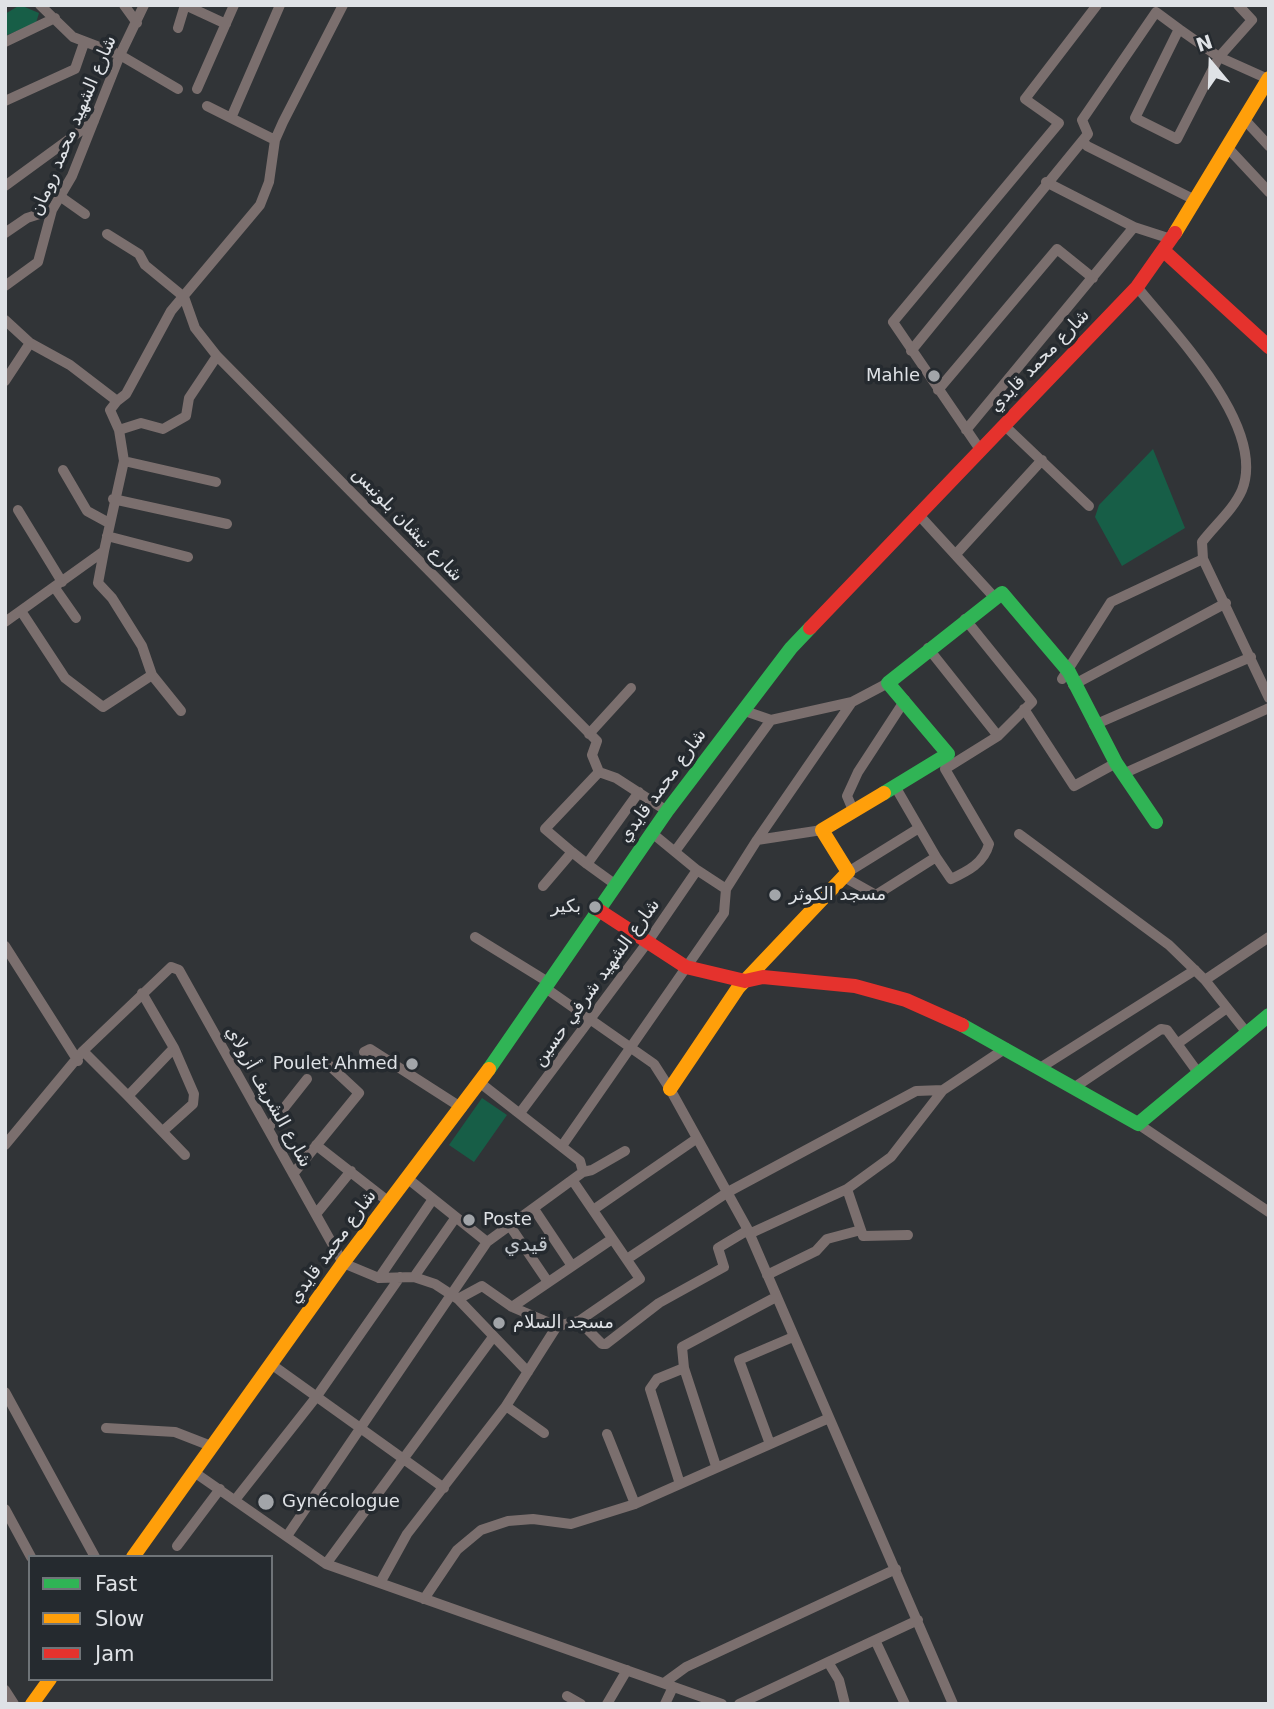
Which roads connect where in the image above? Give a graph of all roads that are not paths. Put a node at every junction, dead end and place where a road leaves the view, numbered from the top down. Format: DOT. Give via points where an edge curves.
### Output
graph roads {
  1 [pos="124,5"];
  2 [pos="144,5"];
  3 [pos="185,5"];
  4 [pos="234,5"];
  5 [pos="281,5"];
  6 [pos="343,5"];
  7 [pos="1097,5"];
  8 [pos="1238,5"];
  9 [pos="50,9"];
  10 [pos="137,23"];
  11 [pos="226,24"];
  12 [pos="178,28"];
  13 [pos="1179,29"];
  14 [pos="5,42"];
  15 [pos="85,43"];
  16 [pos="120,55"];
  17 [pos="1219,57"];
  18 [pos="1268,78"];
  19 [pos="178,89"];
  20 [pos="197,89"];
  21 [pos="5,101"];
  22 [pos="207,106"];
  23 [pos="231,118"];
  24 [pos="1244,119"];
  25 [pos="94,121"];
  26 [pos="275,140"];
  27 [pos="1083,141"];
  28 [pos="1269,146"];
  29 [pos="1227,147"];
  30 [pos="1046,182"];
  31 [pos="5,186"];
  32 [pos="1269,192"];
  33 [pos="61,197"];
  34 [pos="1195,200"];
  35 [pos="52,210"];
  36 [pos="85,214"];
  37 [pos="1134,227"];
  38 [pos="5,233"];
  39 [pos="107,234"];
  40 [pos="1168,245"];
  41 [pos="1093,278"];
  42 [pos="5,286"];
  43 [pos="1137,286"];
  44 [pos="184,297"];
  45 [pos="5,320"];
  46 [pos="30,343"];
  47 [pos="1269,347"];
  48 [pos="911,351"];
  49 [pos="217,356"];
  50 [pos="5,381"];
  51 [pos="938,390"];
  52 [pos="117,401"];
  53 [pos="1005,426"];
  54 [pos="118,430"];
  55 [pos="966,430"];
  56 [pos="981,451"];
  57 [pos="1042,460"];
  58 [pos="124,461"];
  59 [pos="62,470"];
  60 [pos="216,482"];
  61 [pos="113,499"];
  62 [pos="1089,506"];
  63 [pos="18,510"];
  64 [pos="918,514"];
  65 [pos="109,523"];
  66 [pos="227,524"];
  67 [pos="107,536"];
  68 [pos="104,551"];
  69 [pos="956,554"];
  70 [pos="188,557"];
  71 [pos="1203,559"];
  72 [pos="58,585"];
  73 [pos="993,597"];
  74 [pos="1226,603"];
  75 [pos="22,611"];
  76 [pos="76,618"];
  77 [pos="6,619"];
  78 [pos="965,619"];
  79 [pos="928,648"];
  80 [pos="1251,657"];
  81 [pos="152,675"];
  82 [pos="1068,679"];
  83 [pos="888,683"];
  84 [pos="631,688"];
  85 [pos="1269,698"];
  86 [pos="905,700"];
  87 [pos="852,702"];
  88 [pos="1269,708"];
  89 [pos="1024,709"];
  90 [pos="742,710"];
  91 [pos="181,711"];
  92 [pos="771,720"];
  93 [pos="1094,725"];
  94 [pos="589,734"];
  95 [pos="998,736"];
  96 [pos="948,754"];
  97 [pos="1120,768"];
  98 [pos="945,769"];
  99 [pos="599,772"];
  100 [pos="896,788"];
  101 [pos="639,792"];
  102 [pos="853,810"];
  103 [pos="667,811"];
  104 [pos="1156,822"];
  105 [pos="919,828"];
  106 [pos="822,830"];
  107 [pos="652,833"];
  108 [pos="1019,834"];
  109 [pos="757,840"];
  110 [pos="676,850"];
  111 [pos="572,852"];
  112 [pos="936,857"];
  113 [pos="587,864"];
  114 [pos="696,870"];
  115 [pos="846,875"];
  116 [pos="616,885"];
  117 [pos="543,886"];
  118 [pos="726,889"];
  119 [pos="597,909"];
  120 [pos="475,937"];
  121 [pos="1269,937"];
  122 [pos="647,943"];
  123 [pos="5,946"];
  124 [pos="686,967"];
  125 [pos="1195,970"];
  126 [pos="1205,980"];
  127 [pos="745,981"];
  128 [pos="546,985"];
  129 [pos="142,993"];
  130 [pos="1227,1008"];
  131 [pos="1269,1015"];
  132 [pos="592,1018"];
  133 [pos="1247,1033"];
  134 [pos="1177,1044"];
  135 [pos="632,1047"];
  136 [pos="174,1048"];
  137 [pos="1006,1048"];
  138 [pos="364,1052"];
  139 [pos="80,1056"];
  140 [pos="330,1066"];
  141 [pos="1040,1068"];
  142 [pos="1199,1074"];
  143 [pos="307,1079"];
  144 [pos="479,1082"];
  145 [pos="1075,1087"];
  146 [pos="670,1089"];
  147 [pos="943,1090"];
  148 [pos="128,1096"];
  149 [pos="462,1108"];
  150 [pos="520,1113"];
  151 [pos="1138,1124"];
  152 [pos="269,1128"];
  153 [pos="163,1131"];
  154 [pos="696,1139"];
  155 [pos="5,1145"];
  156 [pos="316,1145"];
  157 [pos="562,1146"];
  158 [pos="625,1152"];
  159 [pos="185,1155"];
  160 [pos="351,1171"];
  161 [pos="583,1172"];
  162 [pos="293,1174"];
  163 [pos="407,1178"];
  164 [pos="573,1181"];
  165 [pos="847,1188"];
  166 [pos="728,1192"];
  167 [pos="433,1199"];
  168 [pos="390,1202"];
  169 [pos="534,1209"];
  170 [pos="593,1210"];
  171 [pos="1269,1212"];
  172 [pos="316,1214"];
  173 [pos="456,1217"];
  174 [pos="510,1226"];
  175 [pos="860,1230"];
  176 [pos="748,1232"];
  177 [pos="908,1235"];
  178 [pos="612,1239"];
  179 [pos="487,1242"];
  180 [pos="627,1259"];
  181 [pos="343,1264"];
  182 [pos="572,1266"];
  183 [pos="767,1275"];
  184 [pos="400,1277"];
  185 [pos="414,1277"];
  186 [pos="379,1278"];
  187 [pos="548,1282"];
  188 [pos="455,1297"];
  189 [pos="776,1297"];
  190 [pos="512,1307"];
  191 [pos="579,1321"];
  192 [pos="557,1326"];
  193 [pos="493,1337"];
  194 [pos="793,1337"];
  195 [pos="271,1364"];
  196 [pos="684,1368"];
  197 [pos="528,1372"];
  198 [pos="5,1392"];
  199 [pos="317,1396"];
  200 [pos="506,1406"];
  201 [pos="827,1419"];
  202 [pos="360,1426"];
  203 [pos="106,1428"];
  204 [pos="544,1433"];
  205 [pos="607,1434"];
  206 [pos="770,1444"];
  207 [pos="211,1446"];
  208 [pos="405,1458"];
  209 [pos="716,1466"];
  210 [pos="194,1472"];
  211 [pos="680,1483"];
  212 [pos="444,1488"];
  213 [pos="220,1489"];
  214 [pos="235,1500"];
  215 [pos="635,1504"];
  216 [pos="5,1509"];
  217 [pos="287,1536"];
  218 [pos="177,1546"];
  219 [pos="30,1555"];
  220 [pos="94,1555"];
  221 [pos="134,1555"];
  222 [pos="326,1564"];
  223 [pos="896,1569"];
  224 [pos="380,1583"];
  225 [pos="425,1599"];
  226 [pos="918,1620"];
  227 [pos="876,1642"];
  228 [pos="828,1662"];
  229 [pos="626,1670"];
  230 [pos="49,1681"];
  231 [pos="669,1685"];
  232 [pos="5,1690"];
  233 [pos="567,1696"];
  234 [pos="756,1701"];
  235 [pos="15,1704"];
  236 [pos="32,1704"];
  237 [pos="581,1704"];
  238 [pos="607,1704"];
  239 [pos="664,1704"];
  240 [pos="722,1704"];
  241 [pos="740,1704"];
  242 [pos="845,1704"];
  243 [pos="905,1704"];
  244 [pos="953,1704"];
  1 -- 10 [label="street"];
  2 -- 10 [label="street, شارع الشهيد محمد رومان"];
  3 -- 11 [label="street"];
  3 -- 12 [label="street"];
  4 -- 11 [label="street"];
  5 -- 23 [label="street"];
  6 -- 26 [label="street"];
  7 -- 48 [label="street" via="1025,99 1059,122 893,322"];
  8 -- 17 [label="street" via="1252,20"];
  9 -- 14 [label="street"];
  9 -- 15 [label="street" via="73,37"];
  10 -- 16 [label="street, شارع الشهيد محمد رومان"];
  11 -- 20 [label="street"];
  13 -- 17 [label="street"];
  13 -- 17 [label="street" via="1136,118 1177,139"];
  13 -- 27 [label="street" via="1156,12 1083,120 1088,134"];
  15 -- 16 [label="street"];
  15 -- 21 [label="street" via="75,69"];
  16 -- 19 [label="street"];
  16 -- 25 [label="street, شارع الشهيد محمد رومان"];
  17 -- 18 [label="street"];
  18 -- 24 [label="main road, شارع محمد قايدي"];
  22 -- 23 [label="street"];
  23 -- 26 [label="street"];
  24 -- 28 [label="street"];
  24 -- 29 [label="main road, شارع محمد قايدي"];
  25 -- 31 [label="street"];
  25 -- 33 [label="street, شارع الشهيد محمد رومان"];
  26 -- 44 [label="street" via="269,182 260,205"];
  27 -- 30 [label="street"];
  27 -- 34 [label="street"];
  29 -- 32 [label="street"];
  29 -- 34 [label="main road, شارع محمد قايدي"];
  30 -- 37 [label="street"];
  30 -- 48 [label="street"];
  33 -- 35 [label="street, شارع الشهيد محمد رومان"];
  33 -- 36 [label="street"];
  34 -- 40 [label="main road, شارع محمد قايدي"];
  35 -- 38 [label="street" via="27,218"];
  35 -- 42 [label="street, شارع الشهيد محمد رومان" via="38,262"];
  37 -- 40 [label="street"];
  37 -- 41 [label="street"];
  39 -- 44 [label="street" via="139,254 145,265"];
  40 -- 43 [label="main road, شارع محمد قايدي"];
  40 -- 47 [label="main road"];
  41 -- 51 [label="street" via="1056,249"];
  41 -- 55 [label="street"];
  43 -- 53 [label="main road, شارع محمد قايدي"];
  43 -- 71 [label="street" via="1220,393 1245,444 1247,471 1241,492 1202,542"];
  44 -- 49 [label="street, شارع نيشان بلونيس" via="195,328"];
  44 -- 52 [label="street" via="126,394"];
  45 -- 46 [label="street"];
  46 -- 50 [label="street"];
  46 -- 52 [label="street" via="71,365"];
  48 -- 51 [label="street"];
  49 -- 54 [label="street" via="189,398 186,416 163,429 141,423"];
  49 -- 94 [label="street, شارع نيشان بلونيس"];
  51 -- 55 [label="street"];
  52 -- 54 [label="street" via="110,410"];
  53 -- 56 [label="main road, شارع محمد قايدي"];
  53 -- 57 [label="street"];
  54 -- 58 [label="street"];
  55 -- 56 [label="street"];
  56 -- 64 [label="main road, شارع محمد قايدي"];
  57 -- 62 [label="street"];
  57 -- 69 [label="street"];
  58 -- 60 [label="street"];
  58 -- 61 [label="street"];
  59 -- 65 [label="street" via="88,511"];
  61 -- 65 [label="street"];
  61 -- 66 [label="street"];
  63 -- 72 [label="street"];
  64 -- 69 [label="street"];
  64 -- 90 [label="main road, شارع محمد قايدي" via="798,640"];
  65 -- 67 [label="street"];
  67 -- 68 [label="street"];
  67 -- 70 [label="street"];
  68 -- 72 [label="street"];
  68 -- 81 [label="street" via="99,583 142,646"];
  69 -- 73 [label="street"];
  71 -- 74 [label="street"];
  71 -- 82 [label="street" via="1111,602 1090,630"];
  72 -- 75 [label="street"];
  72 -- 76 [label="street"];
  73 -- 78 [label="main road"];
  73 -- 82 [label="main road" via="1002,593"];
  74 -- 80 [label="street"];
  74 -- 82 [label="street"];
  75 -- 77 [label="street"];
  75 -- 81 [label="street" via="65,678 103,707"];
  78 -- 79 [label="main road"];
  78 -- 89 [label="street" via="1032,702"];
  79 -- 83 [label="main road"];
  79 -- 95 [label="street"];
  80 -- 85 [label="street"];
  80 -- 93 [label="street"];
  81 -- 91 [label="street"];
  82 -- 93 [label="main road"];
  83 -- 86 [label="main road"];
  83 -- 87 [label="street"];
  84 -- 94 [label="street"];
  86 -- 96 [label="main road"];
  86 -- 102 [label="street" via="858,772 847,796"];
  87 -- 92 [label="street"];
  87 -- 109 [label="street"];
  88 -- 97 [label="street"];
  89 -- 95 [label="street"];
  89 -- 97 [label="street" via="1074,786"];
  90 -- 92 [label="street"];
  90 -- 103 [label="main road, شارع محمد قايدي"];
  92 -- 110 [label="street"];
  93 -- 97 [label="main road"];
  94 -- 99 [label="street" via="597,741 592,755"];
  95 -- 98 [label="street"];
  96 -- 98 [label="street"];
  96 -- 100 [label="main road"];
  97 -- 104 [label="main road"];
  98 -- 112 [label="street" via="989,844 972,869 951,879"];
  99 -- 101 [label="street"];
  99 -- 111 [label="street" via="545,830"];
  100 -- 102 [label="main road"];
  100 -- 105 [label="street"];
  101 -- 103 [label="street"];
  101 -- 113 [label="street"];
  102 -- 106 [label="main road"];
  103 -- 107 [label="main road, شارع محمد قايدي"];
  105 -- 112 [label="street"];
  105 -- 115 [label="street"];
  106 -- 109 [label="street"];
  106 -- 115 [label="main road"];
  107 -- 110 [label="street"];
  107 -- 116 [label="main road, شارع محمد قايدي"];
  108 -- 125 [label="street" via="1150,929"];
  109 -- 118 [label="street"];
  110 -- 114 [label="street"];
  111 -- 113 [label="street"];
  111 -- 117 [label="street"];
  112 -- 115 [label="street" via="876,895"];
  113 -- 116 [label="street"];
  114 -- 118 [label="street"];
  114 -- 122 [label="street, شارع الشهيد شرفي حسين"];
  115 -- 127 [label="main road"];
  116 -- 119 [label="main road, شارع محمد قايدي"];
  118 -- 124 [label="street" via="724,913"];
  119 -- 122 [label="main road"];
  119 -- 128 [label="main road, شارع محمد قايدي"];
  120 -- 128 [label="street"];
  121 -- 126 [label="street"];
  122 -- 124 [label="main road"];
  122 -- 132 [label="street, شارع الشهيد شرفي حسين"];
  123 -- 139 [label="street"];
  124 -- 127 [label="main road"];
  124 -- 135 [label="street"];
  125 -- 126 [label="street"];
  125 -- 141 [label="street"];
  126 -- 130 [label="street"];
  127 -- 137 [label="main road" via="794,979 880,991"];
  127 -- 146 [label="main road"];
  128 -- 132 [label="street"];
  128 -- 144 [label="main road, شارع محمد قايدي"];
  129 -- 136 [label="street"];
  129 -- 139 [label="street, شارع الشريف أزولاي"];
  129 -- 152 [label="street, شارع الشريف أزولاي" via="172,967 179,970"];
  130 -- 133 [label="street"];
  130 -- 134 [label="street"];
  131 -- 133 [label="main road"];
  132 -- 135 [label="street"];
  132 -- 150 [label="street, شارع الشهيد شرفي حسين"];
  133 -- 142 [label="main road"];
  134 -- 142 [label="street"];
  134 -- 145 [label="street" via="1161,1029"];
  135 -- 146 [label="street" via="654,1064"];
  135 -- 157 [label="street"];
  136 -- 148 [label="street"];
  136 -- 153 [label="street" via="194,1094 193,1104"];
  137 -- 141 [label="main road"];
  137 -- 147 [label="street"];
  138 -- 149 [label="street" via="370,1049"];
  139 -- 148 [label="street"];
  139 -- 155 [label="street, شارع الشريف أزولاي"];
  140 -- 156 [label="street" via="359,1093"];
  141 -- 145 [label="main road"];
  142 -- 151 [label="main road"];
  143 -- 152 [label="street"];
  144 -- 149 [label="main road, شارع محمد قايدي"];
  144 -- 150 [label="street"];
  145 -- 151 [label="main road"];
  146 -- 154 [label="street"];
  147 -- 165 [label="street" via="891,1157"];
  147 -- 166 [label="street" via="916,1091"];
  148 -- 153 [label="street"];
  149 -- 163 [label="main road, شارع محمد قايدي"];
  150 -- 157 [label="street"];
  151 -- 171 [label="street"];
  152 -- 162 [label="street, شارع الشريف أزولاي"];
  153 -- 159 [label="street"];
  154 -- 166 [label="street"];
  154 -- 170 [label="street"];
  156 -- 160 [label="street"];
  156 -- 162 [label="street"];
  157 -- 161 [label="street" via="580,1161"];
  158 -- 161 [label="street"];
  160 -- 168 [label="street"];
  160 -- 172 [label="street"];
  161 -- 164 [label="street"];
  162 -- 172 [label="street, شارع الشريف أزولاي"];
  163 -- 167 [label="street"];
  163 -- 168 [label="main road, شارع محمد قايدي"];
  164 -- 169 [label="street"];
  164 -- 170 [label="street"];
  165 -- 175 [label="street"];
  165 -- 176 [label="street"];
  166 -- 176 [label="street"];
  166 -- 180 [label="street"];
  167 -- 173 [label="street"];
  167 -- 186 [label="street"];
  168 -- 181 [label="main road, شارع محمد قايدي"];
  169 -- 174 [label="street"];
  169 -- 182 [label="street"];
  170 -- 178 [label="street"];
  172 -- 181 [label="street, شارع الشريف أزولاي"];
  173 -- 179 [label="street"];
  173 -- 185 [label="street"];
  174 -- 179 [label="street"];
  174 -- 187 [label="street"];
  175 -- 177 [label="street" via="863,1236"];
  175 -- 183 [label="street" via="827,1239 816,1251"];
  176 -- 183 [label="street"];
  176 -- 191 [label="street" via="718,1248 724,1267 659,1303 606,1344"];
  178 -- 180 [label="street"];
  178 -- 182 [label="street"];
  179 -- 188 [label="street"];
  180 -- 191 [label="street" via="638,1282"];
  181 -- 186 [label="street"];
  181 -- 195 [label="main road, شارع محمد قايدي"];
  182 -- 187 [label="street"];
  183 -- 189 [label="street"];
  184 -- 185 [label="street"];
  184 -- 186 [label="street"];
  184 -- 199 [label="street"];
  185 -- 188 [label="street"];
  187 -- 190 [label="street"];
  188 -- 190 [label="street" via="482,1286"];
  188 -- 193 [label="street"];
  188 -- 202 [label="street"];
  189 -- 194 [label="street"];
  189 -- 196 [label="street" via="684,1344"];
  190 -- 192 [label="street"];
  191 -- 192 [label="street"];
  192 -- 197 [label="street"];
  193 -- 197 [label="street"];
  193 -- 208 [label="street"];
  194 -- 201 [label="street"];
  194 -- 206 [label="street" via="738,1360"];
  195 -- 199 [label="street"];
  195 -- 207 [label="main road, شارع محمد قايدي"];
  196 -- 209 [label="street"];
  196 -- 211 [label="street" via="657,1380 650,1389"];
  197 -- 200 [label="street"];
  198 -- 220 [label="street"];
  199 -- 202 [label="street"];
  199 -- 214 [label="street"];
  200 -- 204 [label="street"];
  200 -- 212 [label="street"];
  201 -- 206 [label="street"];
  201 -- 223 [label="street"];
  202 -- 208 [label="street"];
  202 -- 217 [label="street"];
  203 -- 207 [label="street" via="175,1432"];
  205 -- 215 [label="street"];
  206 -- 209 [label="street"];
  207 -- 210 [label="main road, شارع محمد قايدي"];
  208 -- 212 [label="street"];
  208 -- 222 [label="street"];
  209 -- 211 [label="street"];
  210 -- 213 [label="street"];
  210 -- 221 [label="main road, شارع محمد قايدي"];
  211 -- 215 [label="street"];
  212 -- 224 [label="street" via="407,1534"];
  213 -- 214 [label="street"];
  213 -- 218 [label="street"];
  214 -- 217 [label="street"];
  215 -- 225 [label="street" via="571,1524 533,1519 481,1530 457,1550"];
  216 -- 219 [label="street"];
  217 -- 222 [label="street"];
  222 -- 224 [label="street"];
  223 -- 226 [label="street"];
  223 -- 231 [label="street" via="686,1667"];
  224 -- 225 [label="street"];
  225 -- 229 [label="street"];
  226 -- 227 [label="street"];
  226 -- 244 [label="street"];
  227 -- 228 [label="street"];
  227 -- 243 [label="street"];
  228 -- 234 [label="street"];
  228 -- 242 [label="street"];
  229 -- 231 [label="street"];
  229 -- 238 [label="street"];
  230 -- 236 [label="main road"];
  231 -- 239 [label="street"];
  231 -- 240 [label="street"];
  232 -- 235 [label="street"];
  233 -- 237 [label="street"];
  234 -- 241 [label="street"];
}
